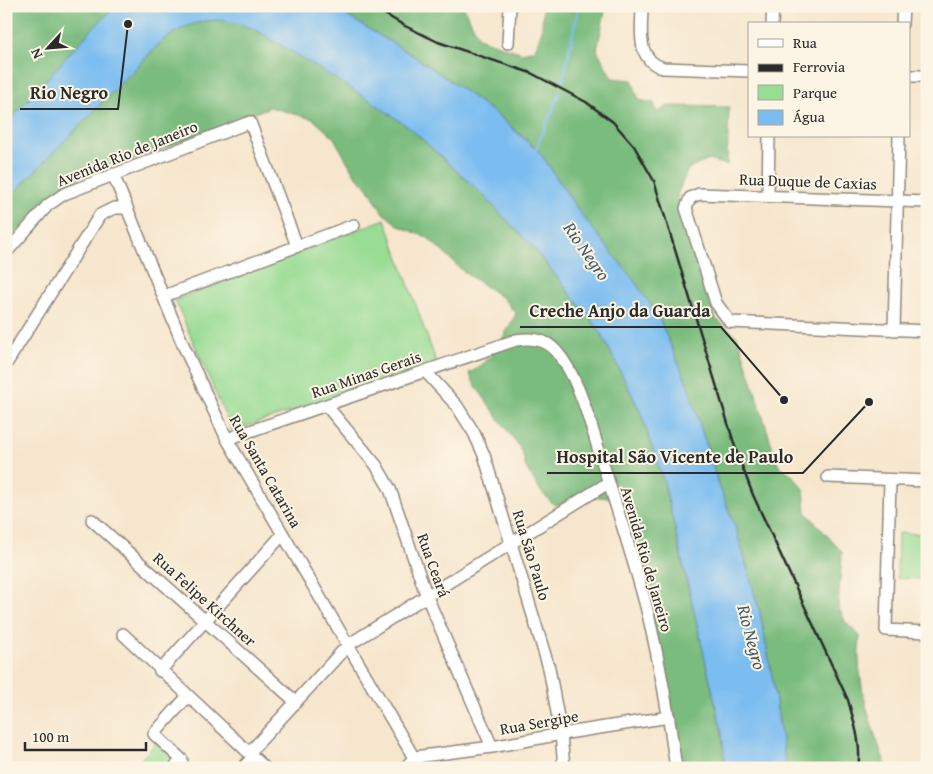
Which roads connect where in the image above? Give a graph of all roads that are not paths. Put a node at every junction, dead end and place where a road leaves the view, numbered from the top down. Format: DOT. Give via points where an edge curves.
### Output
graph roads {
  1 [pos="510,6"];
  2 [pos="642,6"];
  3 [pos="773,6"];
  4 [pos="903,6"];
  5 [pos="772,22"];
  6 [pos="902,22"];
  7 [pos="508,43"];
  8 [pos="748,71"];
  9 [pos="910,76"];
  10 [pos="927,76"];
  11 [pos="770,138"];
  12 [pos="899,138"];
  13 [pos="113,174"];
  14 [pos="768,196"];
  15 [pos="897,201"];
  16 [pos="927,202"];
  17 [pos="127,208"];
  18 [pos="354,225"];
  19 [pos="297,246"];
  20 [pos="6,253"];
  21 [pos="164,296"];
  22 [pos="894,330"];
  23 [pos="927,331"];
  24 [pos="516,340"];
  25 [pos="6,364"];
  26 [pos="425,371"];
  27 [pos="326,405"];
  28 [pos="227,439"];
  29 [pos="828,477"];
  30 [pos="890,480"];
  31 [pos="927,482"];
  32 [pos="608,483"];
  33 [pos="92,520"];
  34 [pos="283,534"];
  35 [pos="511,543"];
  36 [pos="427,597"];
  37 [pos="205,621"];
  38 [pos="927,632"];
  39 [pos="123,634"];
  40 [pos="348,645"];
  41 [pos="160,671"];
  42 [pos="188,696"];
  43 [pos="296,702"];
  44 [pos="669,717"];
  45 [pos="560,734"];
  46 [pos="492,747"];
  47 [pos="251,755"];
  48 [pos="418,762"];
  49 [pos="174,768"];
  50 [pos="243,768"];
  51 [pos="265,768"];
  52 [pos="406,768"];
  53 [pos="564,768"];
  54 [pos="676,768"];
  1 -- 7 [label="street"];
  2 -- 8 [label="street" via="641,42 648,60 655,65"];
  3 -- 5 [label="street"];
  4 -- 6 [label="street"];
  9 -- 10 [label="street"];
  11 -- 14 [label="street"];
  12 -- 15 [label="street"];
  13 -- 17 [label="street, Rua Santa Catarina"];
  13 -- 19 [label="street, Avenida Rio de Janeiro" via="250,122"];
  13 -- 20 [label="street, Avenida Rio de Janeiro" via="55,199"];
  14 -- 15 [label="street, Rua Duque de Caxias"];
  14 -- 22 [label="street, Rua Duque de Caxias" via="699,194 690,198 686,208 716,304 730,322"];
  15 -- 16 [label="street, Rua Duque de Caxias"];
  15 -- 22 [label="street"];
  17 -- 21 [label="street, Rua Santa Catarina"];
  17 -- 25 [label="street" via="114,208 100,215"];
  18 -- 19 [label="street"];
  19 -- 21 [label="street"];
  21 -- 28 [label="street, Rua Santa Catarina"];
  22 -- 23 [label="street"];
  24 -- 26 [label="street, Rua Minas Gerais"];
  24 -- 32 [label="street, Avenida Rio de Janeiro" via="529,338 541,341 562,360 582,400"];
  26 -- 27 [label="street, Rua Minas Gerais"];
  26 -- 35 [label="street, Rua São Paulo" via="458,406 474,433"];
  27 -- 28 [label="street, Rua Minas Gerais"];
  27 -- 36 [label="street, Rua Ceará" via="390,489"];
  28 -- 34 [label="street, Rua Santa Catarina"];
  29 -- 30 [label="street"];
  30 -- 31 [label="street"];
  30 -- 38 [label="street" via="886,630"];
  32 -- 35 [label="street"];
  32 -- 44 [label="street, Avenida Rio de Janeiro" via="648,614"];
  33 -- 37 [label="street, Rua Felipe Kirchner"];
  34 -- 37 [label="street"];
  34 -- 40 [label="street, Rua Santa Catarina"];
  35 -- 36 [label="street"];
  35 -- 45 [label="street, Rua São Paulo" via="549,668"];
  36 -- 40 [label="street"];
  36 -- 46 [label="street, Rua Ceará"];
  37 -- 41 [label="street"];
  37 -- 43 [label="street, Rua Felipe Kirchner"];
  39 -- 41 [label="street"];
  40 -- 43 [label="street"];
  40 -- 48 [label="street, Rua Santa Catarina"];
  41 -- 42 [label="street"];
  42 -- 47 [label="street"];
  42 -- 49 [label="street" via="154,734 182,760"];
  43 -- 47 [label="street"];
  44 -- 45 [label="street, Rua Sergipe"];
  44 -- 54 [label="street, Avenida Rio de Janeiro"];
  45 -- 46 [label="street, Rua Sergipe"];
  45 -- 53 [label="street, Rua São Paulo"];
  46 -- 48 [label="street, Rua Sergipe"];
  47 -- 50 [label="street"];
  47 -- 51 [label="street"];
  48 -- 52 [label="street"];
}
